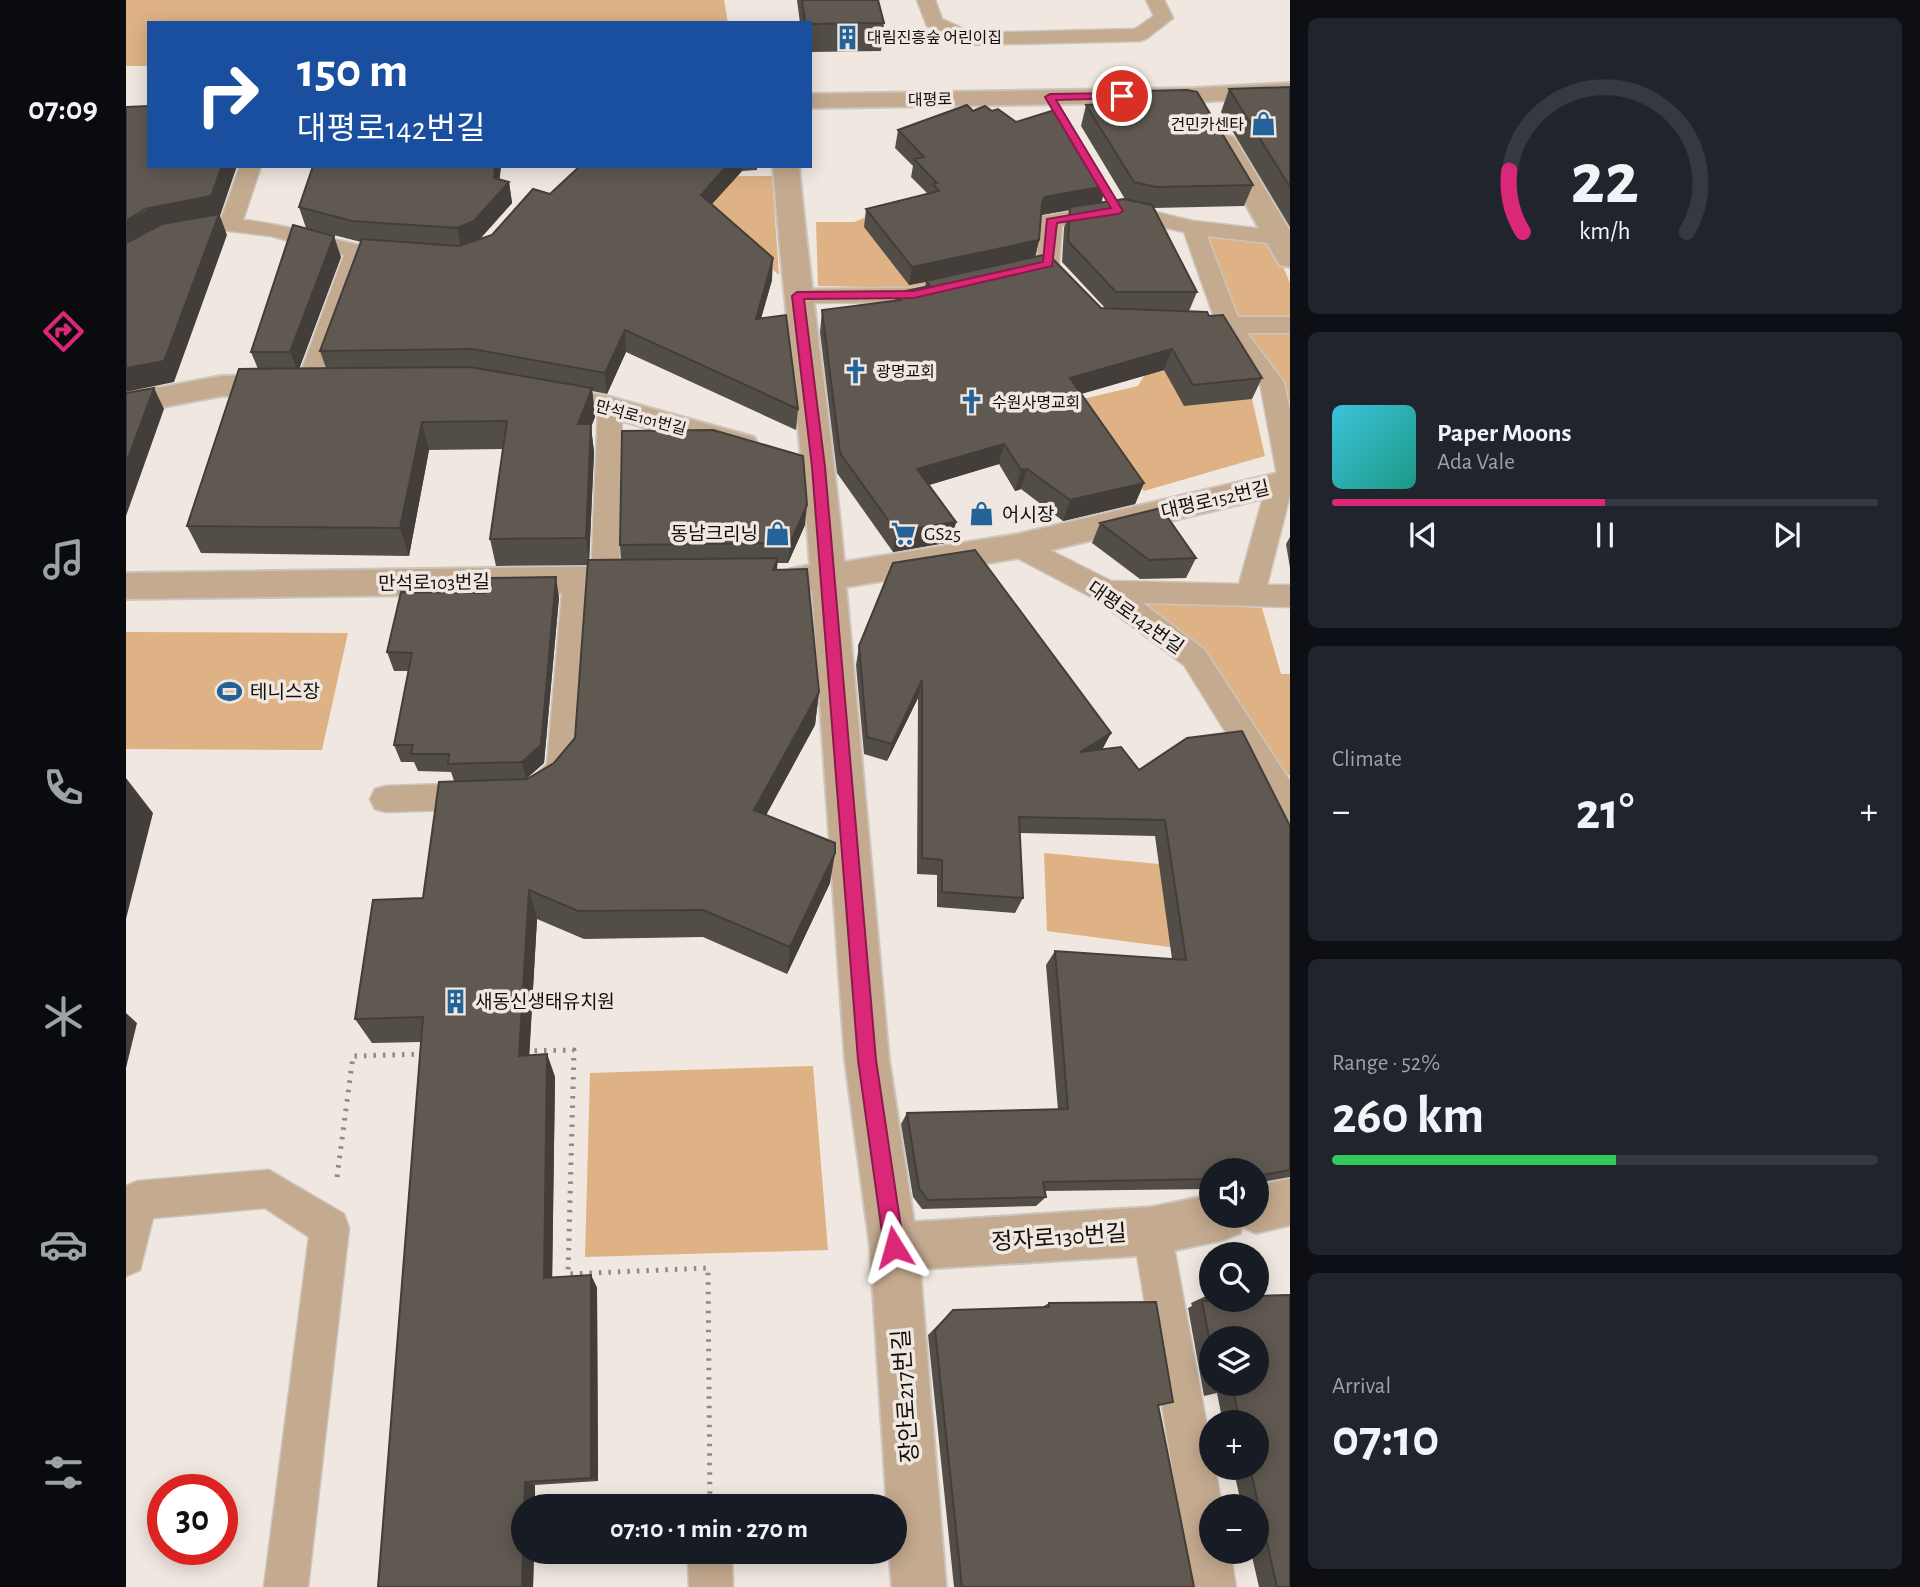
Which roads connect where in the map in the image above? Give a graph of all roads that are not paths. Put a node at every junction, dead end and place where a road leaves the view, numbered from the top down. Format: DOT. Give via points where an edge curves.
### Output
graph roads {
  1 [pos="926,0"];
  2 [pos="1155,0"];
  3 [pos="1290,90"];
  4 [pos="1195,95"];
  5 [pos="1050,97"];
  6 [pos="812,101"];
  7 [pos="1063,120"];
  8 [pos="250,168"];
  9 [pos="786,168"];
  10 [pos="1104,188"];
  11 [pos="1118,211"];
  12 [pos="230,225"];
  13 [pos="1193,228"];
  14 [pos="203,230"];
  15 [pos="1287,246"];
  16 [pos="357,251"];
  17 [pos="423,256"];
  18 [pos="1048,264"];
  19 [pos="994,276"];
  20 [pos="1066,283"];
  21 [pos="954,285"];
  22 [pos="797,296"];
  23 [pos="1191,324"];
  24 [pos="1229,325"];
  25 [pos="1290,325"];
  26 [pos="322,385"];
  27 [pos="516,390"];
  28 [pos="126,404"];
  29 [pos="610,407"];
  30 [pos="793,459"];
  31 [pos="1287,480"];
  32 [pos="1018,546"];
  33 [pos="826,578"];
  34 [pos="674,579"];
  35 [pos="771,579"];
  36 [pos="591,580"];
  37 [pos="126,586"];
  38 [pos="1107,592"];
  39 [pos="1250,595"];
  40 [pos="1290,596"];
  41 [pos="386,799"];
  42 [pos="1290,808"];
  43 [pos="1290,1202"];
  44 [pos="1269,1206"];
  45 [pos="1199,1221"];
  46 [pos="1152,1231"];
  47 [pos="894,1247"];
  48 [pos="126,1256"];
  49 [pos="286,1587"];
  50 [pos="919,1587"];
  51 [pos="1214,1587"];
  1 -- 2 [label="lane" via="933,22 970,39 1139,35 1164,18"];
  3 -- 4 [label="street, 대평로"];
  4 -- 5 [label="street, 대평로"];
  4 -- 15 [label="street"];
  5 -- 6 [label="street, 대평로"];
  5 -- 7 [label="lane"];
  8 -- 12 [label="lane"];
  9 -- 22 [label="street"];
  10 -- 11 [label="lane"];
  11 -- 13 [label="lane"];
  11 -- 18 [label="lane" via="1051,221"];
  12 -- 14 [label="lane"];
  12 -- 16 [label="lane" via="272,229"];
  13 -- 15 [label="lane"];
  13 -- 24 [label="lane, 대평로152번길"];
  16 -- 17 [label="lane"];
  16 -- 26 [label="lane"];
  18 -- 19 [label="lane"];
  18 -- 20 [label="lane"];
  21 -- 22 [label="lane" via="914,295"];
  22 -- 30 [label="street"];
  23 -- 24 [label="lane"];
  24 -- 25 [label="lane"];
  24 -- 31 [label="lane, 대평로152번길" via="1272,382"];
  26 -- 28 [label="street" via="221,386"];
  27 -- 29 [label="street, 만석로101번길"];
  29 -- 30 [label="street, 만석로101번길"];
  29 -- 36 [label="lane"];
  30 -- 33 [label="street"];
  31 -- 32 [label="street, 대평로152번길"];
  31 -- 39 [label="lane"];
  32 -- 33 [label="street"];
  32 -- 38 [label="lane, 대평로142번길"];
  33 -- 35 [label="street"];
  33 -- 47 [label="street" via="867,1060"];
  34 -- 36 [label="street, 만석로103번길"];
  36 -- 37 [label="street, 만석로103번길"];
  36 -- 41 [label="lane" via="562,769 534,795"];
  38 -- 39 [label="lane"];
  38 -- 42 [label="lane, 대평로142번길" via="1194,657"];
  39 -- 40 [label="lane"];
  43 -- 44 [label="street"];
  45 -- 46 [label="street, 정자로130번길"];
  46 -- 47 [label="street, 정자로130번길"];
  46 -- 51 [label="lane"];
  47 -- 50 [label="street, 장안로217번길"];
  48 -- 49 [label="lane" via="138,1200 268,1189 330,1228"];
}
